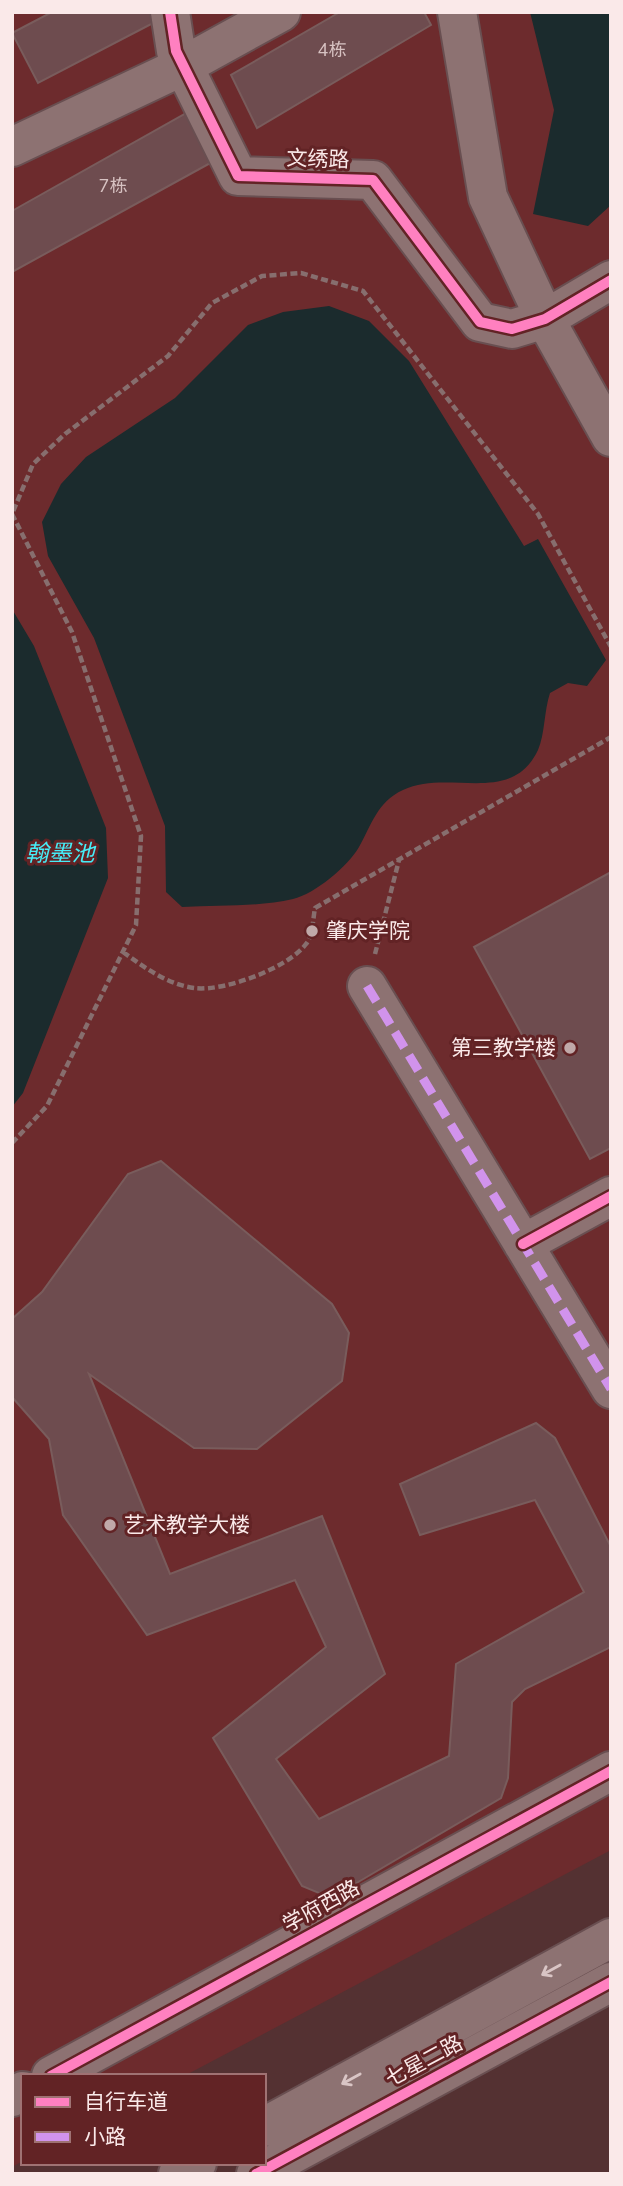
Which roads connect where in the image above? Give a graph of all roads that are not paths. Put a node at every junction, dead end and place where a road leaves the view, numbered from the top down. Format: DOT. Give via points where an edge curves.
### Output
graph roads {
  1 [pos="170,12"];
  2 [pos="281,12"];
  3 [pos="457,12"];
  4 [pos="183,66"];
  5 [pos="12,147"];
  6 [pos="611,280"];
  7 [pos="545,319"];
  8 [pos="611,437"];
  9 [pos="367,986"];
  10 [pos="611,1196"];
  11 [pos="523,1244"];
  12 [pos="611,1389"];
  13 [pos="611,1771"];
  14 [pos="611,1938"];
  15 [pos="611,1982"];
  16 [pos="55,2074"];
  17 [pos="266,2126"];
  18 [pos="194,2165"];
  19 [pos="178,2174"];
  20 [pos="256,2174"];
  1 -- 4 [label="street, 文绣路"];
  2 -- 4 [label="street"];
  3 -- 7 [label="street" via="488,197"];
  4 -- 5 [label="street"];
  4 -- 7 [label="street, 文绣路" via="238,176 373,180 480,322 512,329"];
  6 -- 7 [label="street"];
  7 -- 8 [label="street"];
  9 -- 11 [label="street"];
  10 -- 11 [label="street"];
  11 -- 12 [label="street"];
  13 -- 16 [label="street, 学府西路"];
  14 -- 17 [label="street, 七星二路, one-way"];
  15 -- 20 [label="street, 七星二路"];
  18 -- 19 [label="street"];
}
